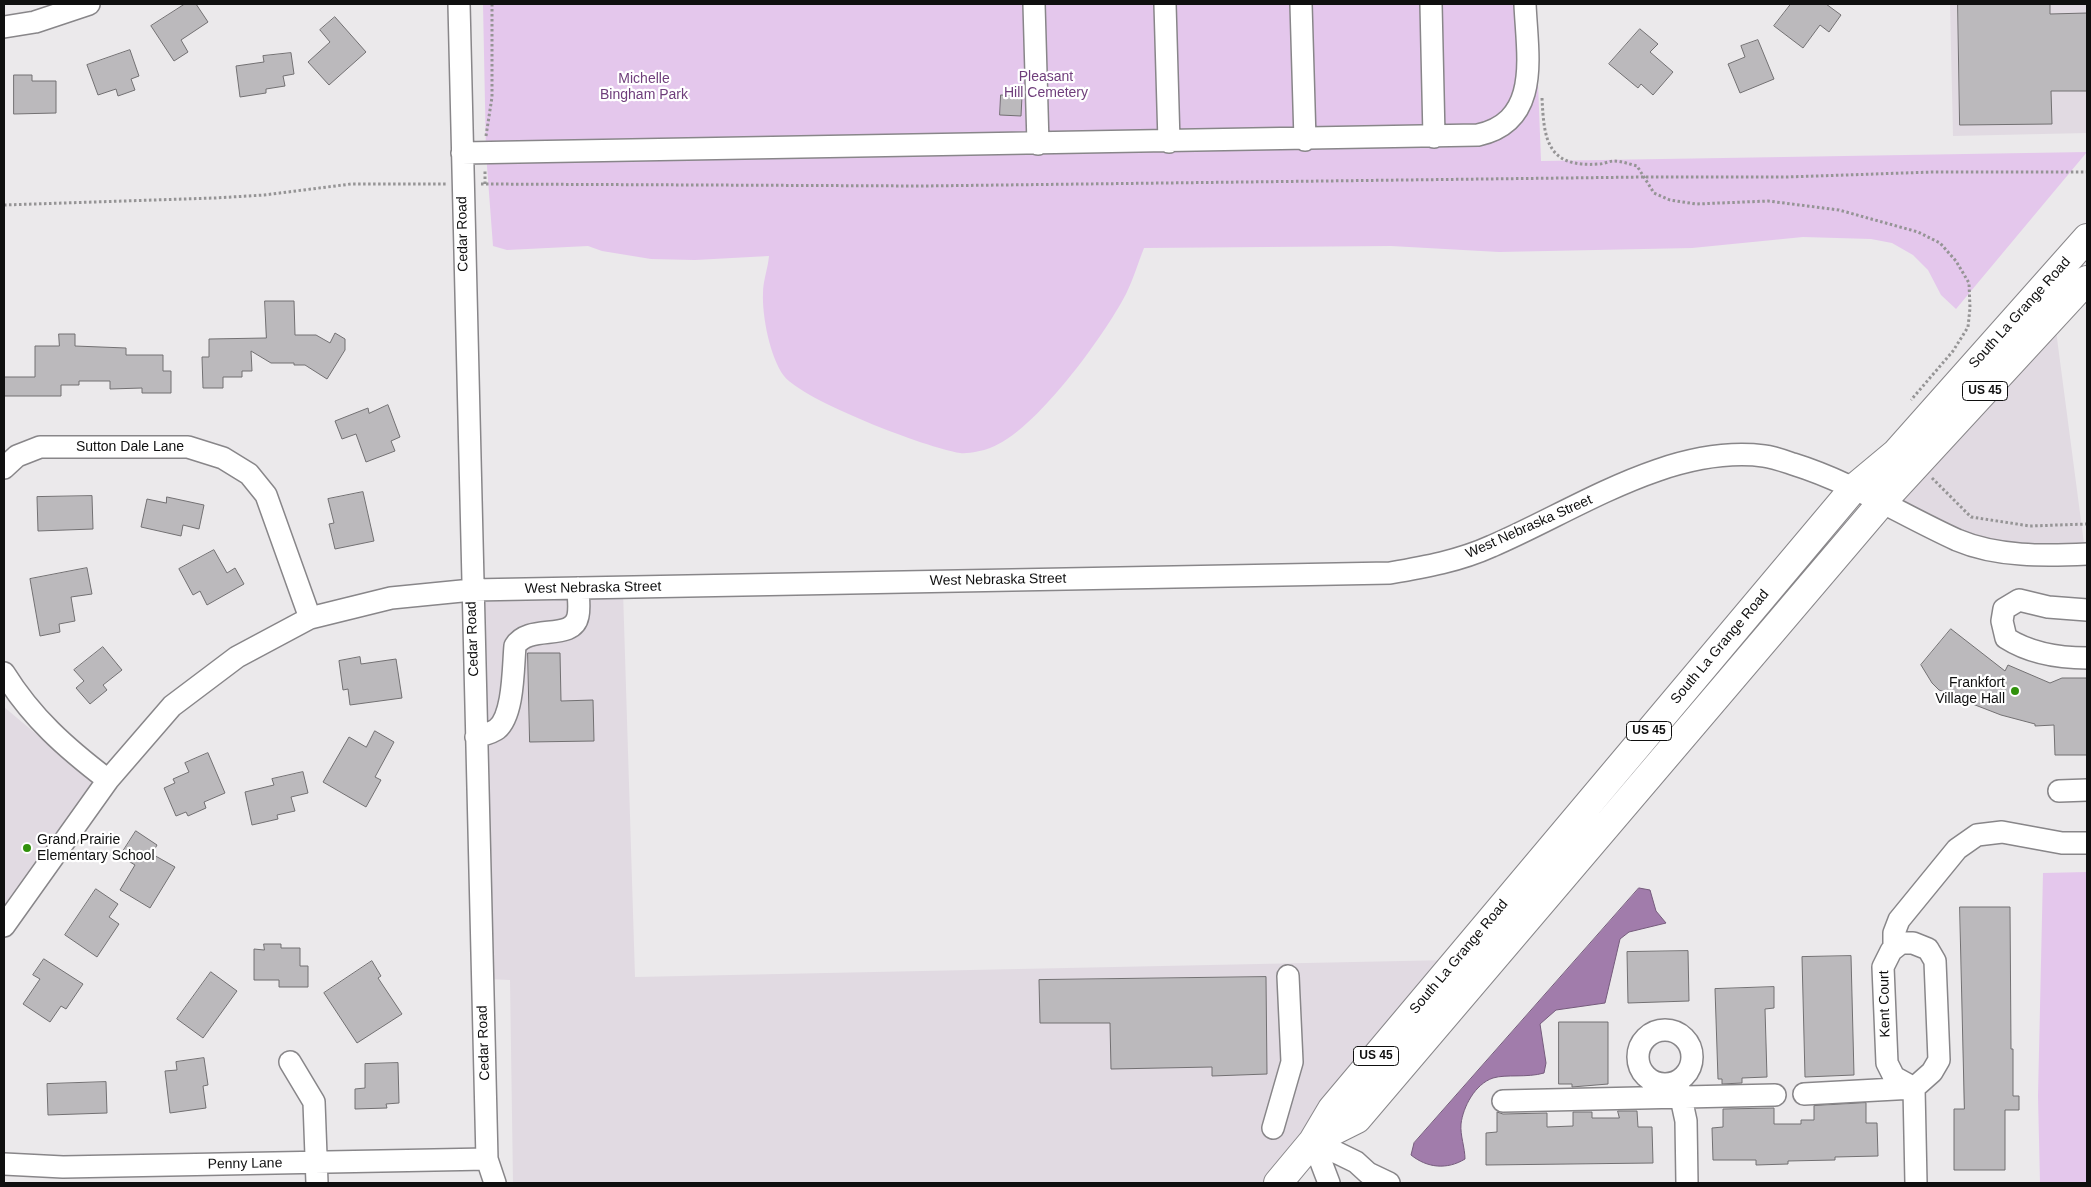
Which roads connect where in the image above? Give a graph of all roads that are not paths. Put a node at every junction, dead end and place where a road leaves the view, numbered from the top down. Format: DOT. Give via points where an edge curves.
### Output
graph roads {
  1 [pos="89,4"];
  2 [pos="459,4"];
  3 [pos="1034,4"];
  4 [pos="1165,4"];
  5 [pos="1301,4"];
  6 [pos="1430,4"];
  7 [pos="1525,4"];
  8 [pos="4,27"];
  9 [pos="1434,137"];
  10 [pos="1305,140"];
  11 [pos="1169,142"];
  12 [pos="1038,144"];
  13 [pos="462,153"];
  14 [pos="2087,238"];
  15 [pos="2087,280"];
  16 [pos="4,468"];
  17 [pos="1854,488"];
  18 [pos="1882,501"];
  19 [pos="2087,554"];
  20 [pos="578,588"];
  21 [pos="472,590"];
  22 [pos="2087,610"];
  23 [pos="310,618"];
  24 [pos="2087,658"];
  25 [pos="4,674"];
  26 [pos="476,737"];
  27 [pos="108,780"];
  28 [pos="2087,790"];
  29 [pos="2059,791"];
  30 [pos="2087,843"];
  31 [pos="4,926"];
  32 [pos="1894,948"];
  33 [pos="1288,976"];
  34 [pos="290,1062"];
  35 [pos="1914,1088"];
  36 [pos="1679,1089"];
  37 [pos="1804,1094"];
  38 [pos="1775,1095"];
  39 [pos="1503,1101"];
  40 [pos="1274,1128"];
  41 [pos="1313,1141"];
  42 [pos="487,1159"];
  43 [pos="4,1164"];
  44 [pos="317,1173"];
  45 [pos="495,1183"];
  46 [pos="1278,1183"];
  47 [pos="1329,1183"];
  48 [pos="1389,1183"];
  49 [pos="1687,1183"];
  50 [pos="1916,1183"];
  1 -- 8 [label="street" via="35,22"];
  2 -- 13 [label="street, Cedar Road"];
  3 -- 12 [label="street"];
  4 -- 11 [label="street"];
  5 -- 10 [label="street"];
  6 -- 9 [label="street"];
  7 -- 9 [label="street" via="1526,82 1514,117 1493,132"];
  9 -- 10 [label="street"];
  10 -- 11 [label="street"];
  11 -- 12 [label="street"];
  12 -- 13 [label="street"];
  13 -- 21 [label="street, Cedar Road"];
  14 -- 17 [label="main road, South La Grange Road / US 45" via="1896,452"];
  15 -- 18 [label="main road, South La Grange Road / US 45"];
  16 -- 23 [label="street, Sutton Dale Lane" via="16,456 40,447 188,446 223,458 249,474 266,495"];
  17 -- 18 [label="street, West Nebraska Street"];
  17 -- 20 [label="street, West Nebraska Street" via="1820,472 1764,456 1712,456 1659,470 1612,488 1447,563 1390,573"];
  17 -- 41 [label="main road, South La Grange Road / US 45" via="1332,1109"];
  18 -- 19 [label="street, West Nebraska Street" via="1968,543 2038,556"];
  18 -- 41 [label="main road, South La Grange Road / US 45" via="1357,1120"];
  20 -- 21 [label="street, West Nebraska Street"];
  20 -- 26 [label="street" via="576,622 569,628 529,634 515,646 510,705 502,724 496,730"];
  21 -- 23 [label="street, West Nebraska Street" via="390,598"];
  21 -- 26 [label="street, Cedar Road"];
  22 -- 24 [label="street" via="2048,607 2019,600 2004,609 2002,621 2006,638 2018,646 2046,655"];
  23 -- 27 [label="street, West Nebraska Street" via="237,657 172,706"];
  25 -- 27 [label="street" via="20,700 63,745"];
  26 -- 42 [label="street, Cedar Road"];
  27 -- 31 [label="street, West Nebraska Street"];
  28 -- 29 [label="street"];
  30 -- 32 [label="street, Kent Court" via="2062,843 2002,832 1977,835 1957,849 1900,920 1894,934"];
  32 -- 35 [label="street, Kent Court" via="1883,967 1887,1063 1894,1077"];
  32 -- 35 [label="street" via="1901,943 1913,943 1928,949 1935,961 1939,1060 1932,1072"];
  33 -- 40 [label="street" via="1292,1062"];
  34 -- 44 [label="street" via="314,1102"];
  35 -- 37 [label="street"];
  35 -- 50 [label="street"];
  36 -- 38 [label="street"];
  36 -- 39 [label="street"];
  36 -- 49 [label="street" via="1686,1121"];
  41 -- 46 [label="main road, South La Grange Road / US 45"];
  41 -- 47 [label="street"];
  41 -- 48 [label="street"];
  42 -- 44 [label="street, Penny Lane"];
  42 -- 45 [label="street, Cedar Road"];
  43 -- 44 [label="street, Penny Lane"];
}
